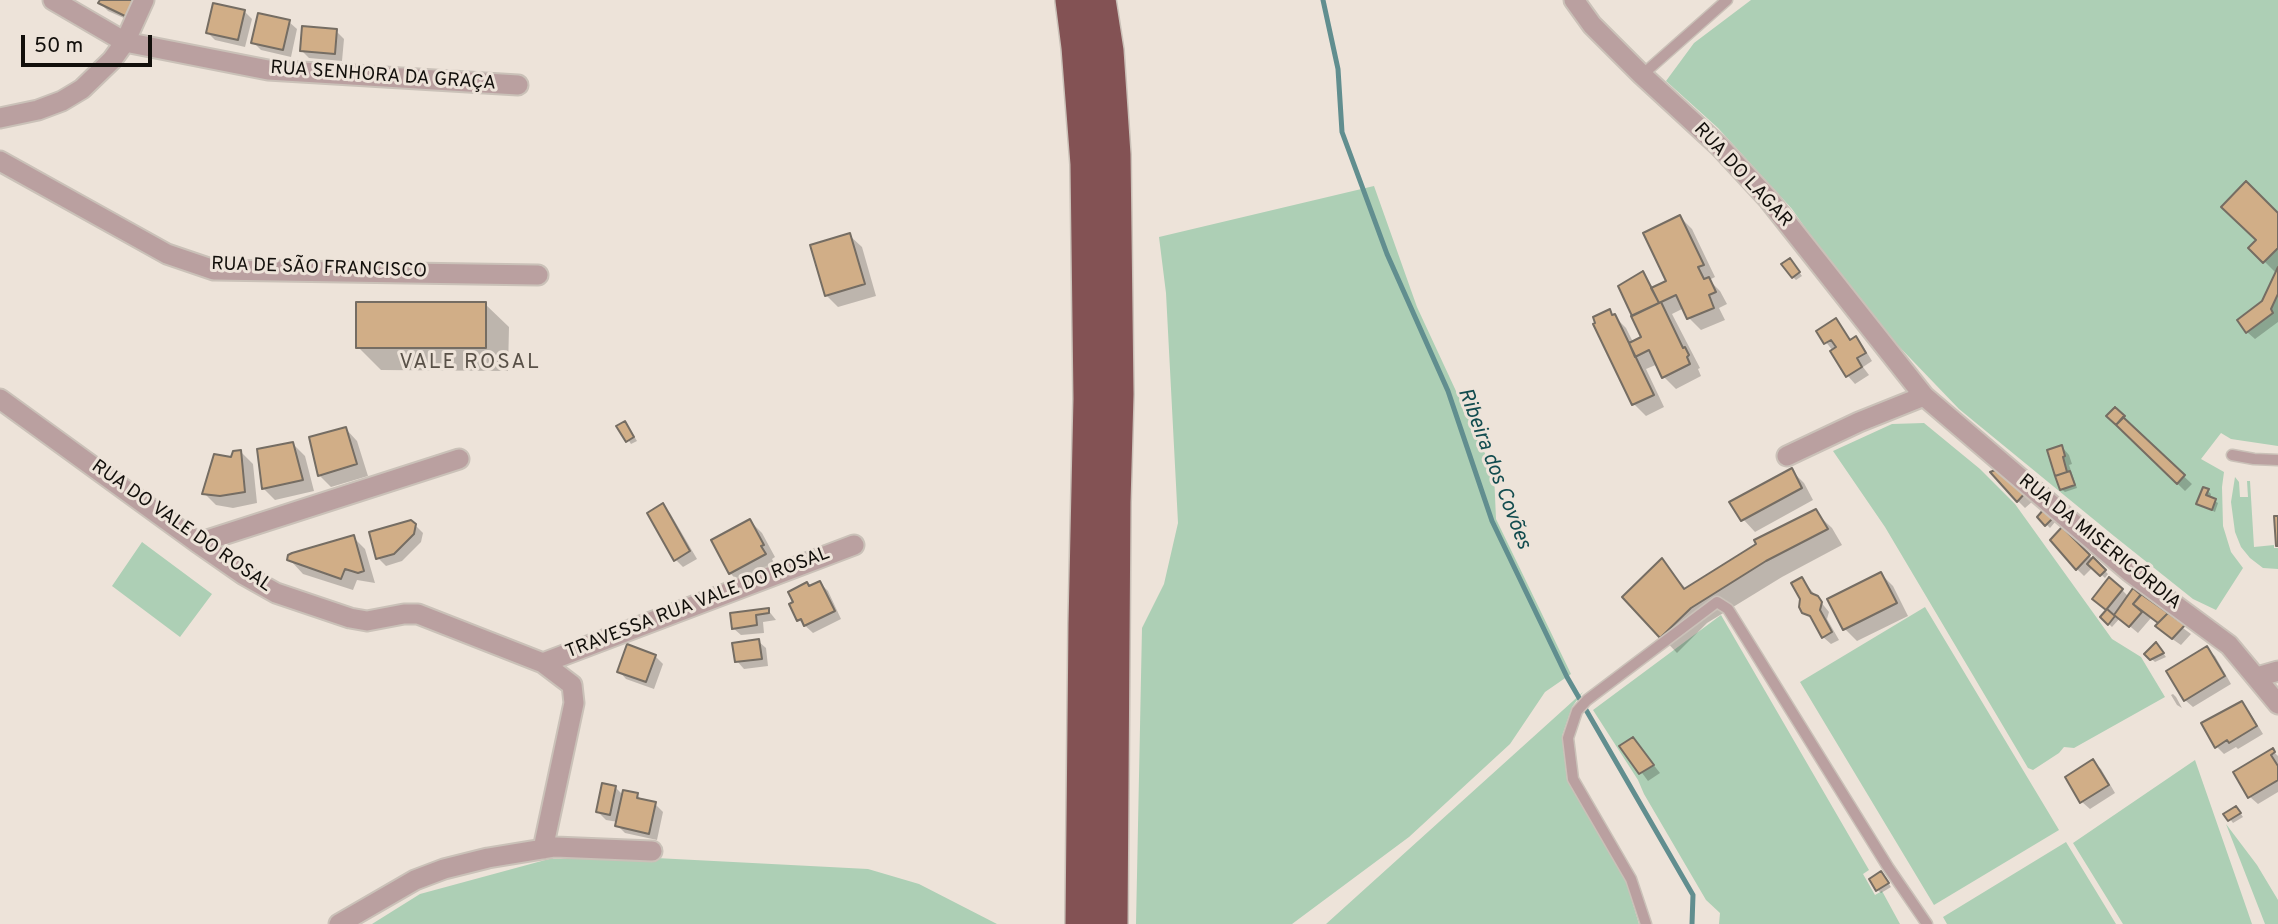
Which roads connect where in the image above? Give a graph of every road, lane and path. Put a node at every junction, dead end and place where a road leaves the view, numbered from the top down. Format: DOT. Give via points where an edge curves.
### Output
graph roads {
  1 [pos="53,0"];
  2 [pos="144,0"];
  3 [pos="1073,0"];
  4 [pos="1098,0"];
  5 [pos="1574,0"];
  6 [pos="1727,0"];
  7 [pos="125,42"];
  8 [pos="1642,75"];
  9 [pos="518,85"];
  10 [pos="0,118"];
  11 [pos="0,160"];
  12 [pos="538,275"];
  13 [pos="1924,396"];
  14 [pos="0,399"];
  15 [pos="2232,455"];
  16 [pos="1787,456"];
  17 [pos="459,458"];
  18 [pos="2278,460"];
  19 [pos="198,543"];
  20 [pos="854,545"];
  21 [pos="1099,624"];
  22 [pos="543,663"];
  23 [pos="2278,671"];
  24 [pos="2257,677"];
  25 [pos="2278,704"];
  26 [pos="543,849"];
  27 [pos="652,851"];
  28 [pos="338,924"];
  29 [pos="1083,924"];
  30 [pos="1110,924"];
  31 [pos="1646,924"];
  32 [pos="1927,924"];
  1 -- 7 [label="street, RUA SENHORA DA GRAÇA"];
  2 -- 7 [label="street"];
  3 -- 21 [label="highway" via="1088,164"];
  4 -- 21 [label="highway" via="1113,155 1115,394"];
  5 -- 8 [label="street, RUA DO LAGAR" via="1592,26"];
  6 -- 8 [label="lane"];
  7 -- 9 [label="street, RUA SENHORA DA GRAÇA" via="268,70"];
  7 -- 10 [label="street" via="100,73 72,95 38,110"];
  8 -- 13 [label="street, RUA DO LAGAR" via="1769,200"];
  11 -- 12 [label="street, RUA DE SÃO FRANCISCO" via="167,254 214,270"];
  13 -- 16 [label="street"];
  13 -- 24 [label="street, RUA DA MISERICÓRDIA" via="2130,572 2229,645"];
  14 -- 19 [label="street, RUA DO VALE DO ROSAL"];
  15 -- 18 [label="lane"];
  17 -- 19 [label="street"];
  19 -- 22 [label="street, RUA DO VALE DO ROSAL" via="276,593 367,621 418,614"];
  20 -- 22 [label="street, TRAVESSA RUA VALE DO ROSAL"];
  21 -- 29 [label="highway"];
  21 -- 30 [label="highway"];
  22 -- 26 [label="street, RUA DO VALE DO ROSAL" via="572,685 574,703"];
  23 -- 24 [label="street"];
  24 -- 25 [label="street, RUA DA MISERICÓRDIA"];
  26 -- 27 [label="street"];
  26 -- 28 [label="street" via="444,869 415,880"];
  31 -- 32 [label="lane" via="1631,879 1573,779 1568,738 1577,711 1587,700 1717,603 1728,609"];
}
